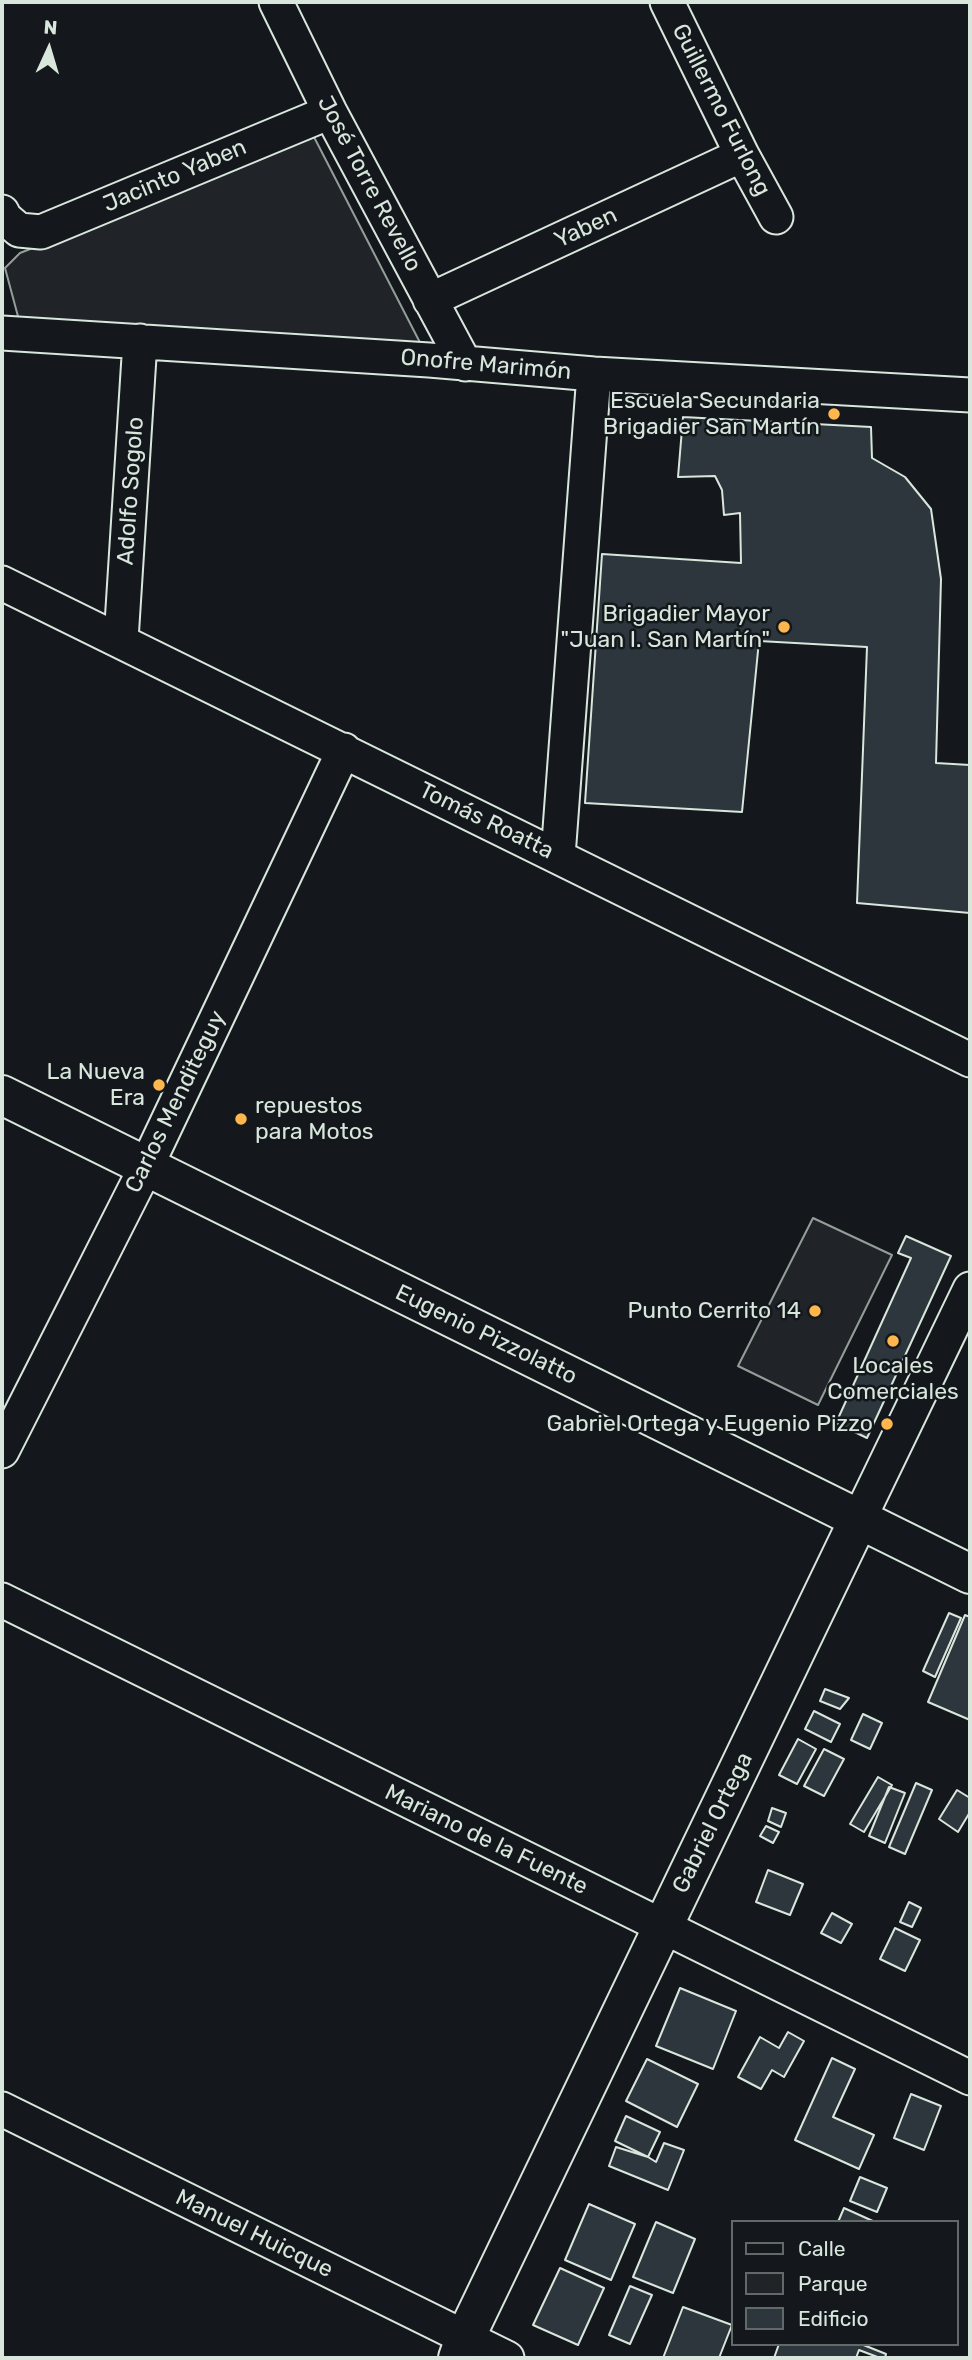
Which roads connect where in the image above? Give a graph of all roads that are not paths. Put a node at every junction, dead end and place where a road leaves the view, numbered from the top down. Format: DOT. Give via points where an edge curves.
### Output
graph roads {
  1 [pos="276,2"];
  2 [pos="667,2"];
  3 [pos="330,112"];
  4 [pos="742,155"];
  5 [pos="776,217"];
  6 [pos="10,221"];
  7 [pos="430,300"];
  8 [pos="2,333"];
  9 [pos="140,341"];
  10 [pos="465,363"];
  11 [pos="594,374"];
  12 [pos="970,395"];
  13 [pos="2,583"];
  14 [pos="121,640"];
  15 [pos="344,750"];
  16 [pos="558,856"];
  17 [pos="970,1060"];
  18 [pos="2,1095"];
  19 [pos="146,1167"];
  20 [pos="970,1289"];
  21 [pos="2,1451"];
  22 [pos="859,1519"];
  23 [pos="970,1574"];
  24 [pos="2,1600"];
  25 [pos="663,1927"];
  26 [pos="970,2078"];
  27 [pos="2,2109"];
  28 [pos="461,2348"];
  29 [pos="507,2358"];
  1 -- 3 [label="street, José Torre Revello"];
  2 -- 4 [label="street, Guillermo Furlong"];
  3 -- 6 [label="street, Jacinto Yaben" via="41,232"];
  3 -- 7 [label="street, José Torre Revello"];
  4 -- 5 [label="street, Guillermo Furlong"];
  4 -- 7 [label="street, Yaben"];
  7 -- 10 [label="street, José Torre Revello"];
  8 -- 9 [label="street, Onofre Marimón"];
  9 -- 10 [label="street, Onofre Marimón"];
  9 -- 14 [label="street, Adolfo Sogolo"];
  10 -- 11 [label="street, Onofre Marimón"];
  11 -- 12 [label="street, Onofre Marimón"];
  11 -- 16 [label="street"];
  13 -- 14 [label="street, Tomás Roatta"];
  14 -- 15 [label="street, Tomás Roatta"];
  15 -- 16 [label="street, Tomás Roatta"];
  15 -- 19 [label="street, Carlos Menditeguy"];
  16 -- 17 [label="street, Tomás Roatta"];
  18 -- 19 [label="main road, Eugenio Pizzolatto"];
  19 -- 21 [label="street, Carlos Menditeguy"];
  19 -- 22 [label="main road, Eugenio Pizzolatto"];
  20 -- 22 [label="street, Gabriel Ortega"];
  22 -- 23 [label="main road, Eugenio Pizzolatto"];
  22 -- 25 [label="main road, Gabriel Ortega"];
  24 -- 25 [label="street, Mariano de la Fuente"];
  25 -- 26 [label="street, Mariano de la Fuente"];
  25 -- 28 [label="main road, Gabriel Ortega"];
  27 -- 28 [label="street, Manuel Huicque"];
  28 -- 29 [label="street, Manuel Huicque"];
}
